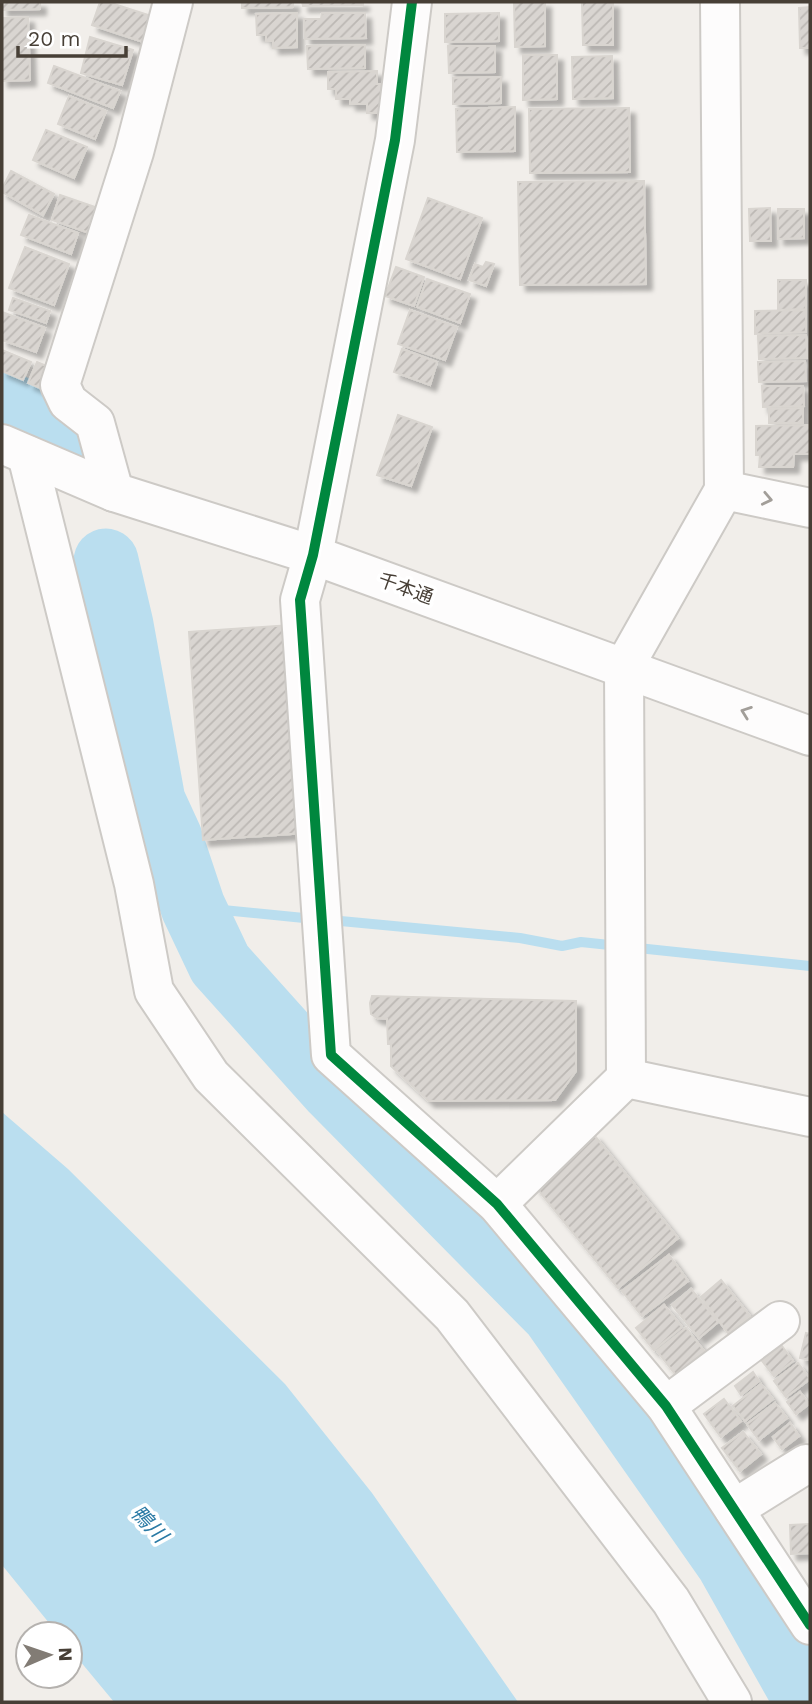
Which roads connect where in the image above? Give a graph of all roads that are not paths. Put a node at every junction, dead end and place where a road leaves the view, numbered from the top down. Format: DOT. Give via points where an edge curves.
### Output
graph roads {
  1 [pos="173,2"];
  2 [pos="412,2"];
  3 [pos="720,2"];
  4 [pos="14,449"];
  5 [pos="724,490"];
  6 [pos="114,492"];
  7 [pos="810,508"];
  8 [pos="313,555"];
  9 [pos="624,667"];
  10 [pos="810,736"];
  11 [pos="626,1078"];
  12 [pos="810,1117"];
  13 [pos="497,1204"];
  14 [pos="780,1321"];
  15 [pos="666,1406"];
  16 [pos="810,1465"];
  17 [pos="734,1509"];
  18 [pos="810,1626"];
  19 [pos="733,1702"];
  1 -- 6 [label="street" via="134,152 60,385 68,402 95,423"];
  2 -- 8 [label="street" via="395,140"];
  3 -- 5 [label="street"];
  4 -- 6 [label="street, 千本通"];
  4 -- 19 [label="street" via="134,884 154,991 211,1076 452,1315 671,1601"];
  5 -- 7 [label="street, one-way"];
  5 -- 9 [label="street"];
  6 -- 8 [label="street, 千本通"];
  8 -- 9 [label="street, 千本通"];
  8 -- 13 [label="street" via="300,600 331,1055"];
  10 -- 9 [label="street, 千本通, one-way"];
  9 -- 11 [label="street"];
  11 -- 12 [label="street"];
  11 -- 13 [label="street"];
  13 -- 15 [label="street"];
  14 -- 15 [label="street"];
  15 -- 17 [label="street"];
  16 -- 17 [label="street"];
  17 -- 18 [label="street"];
}
